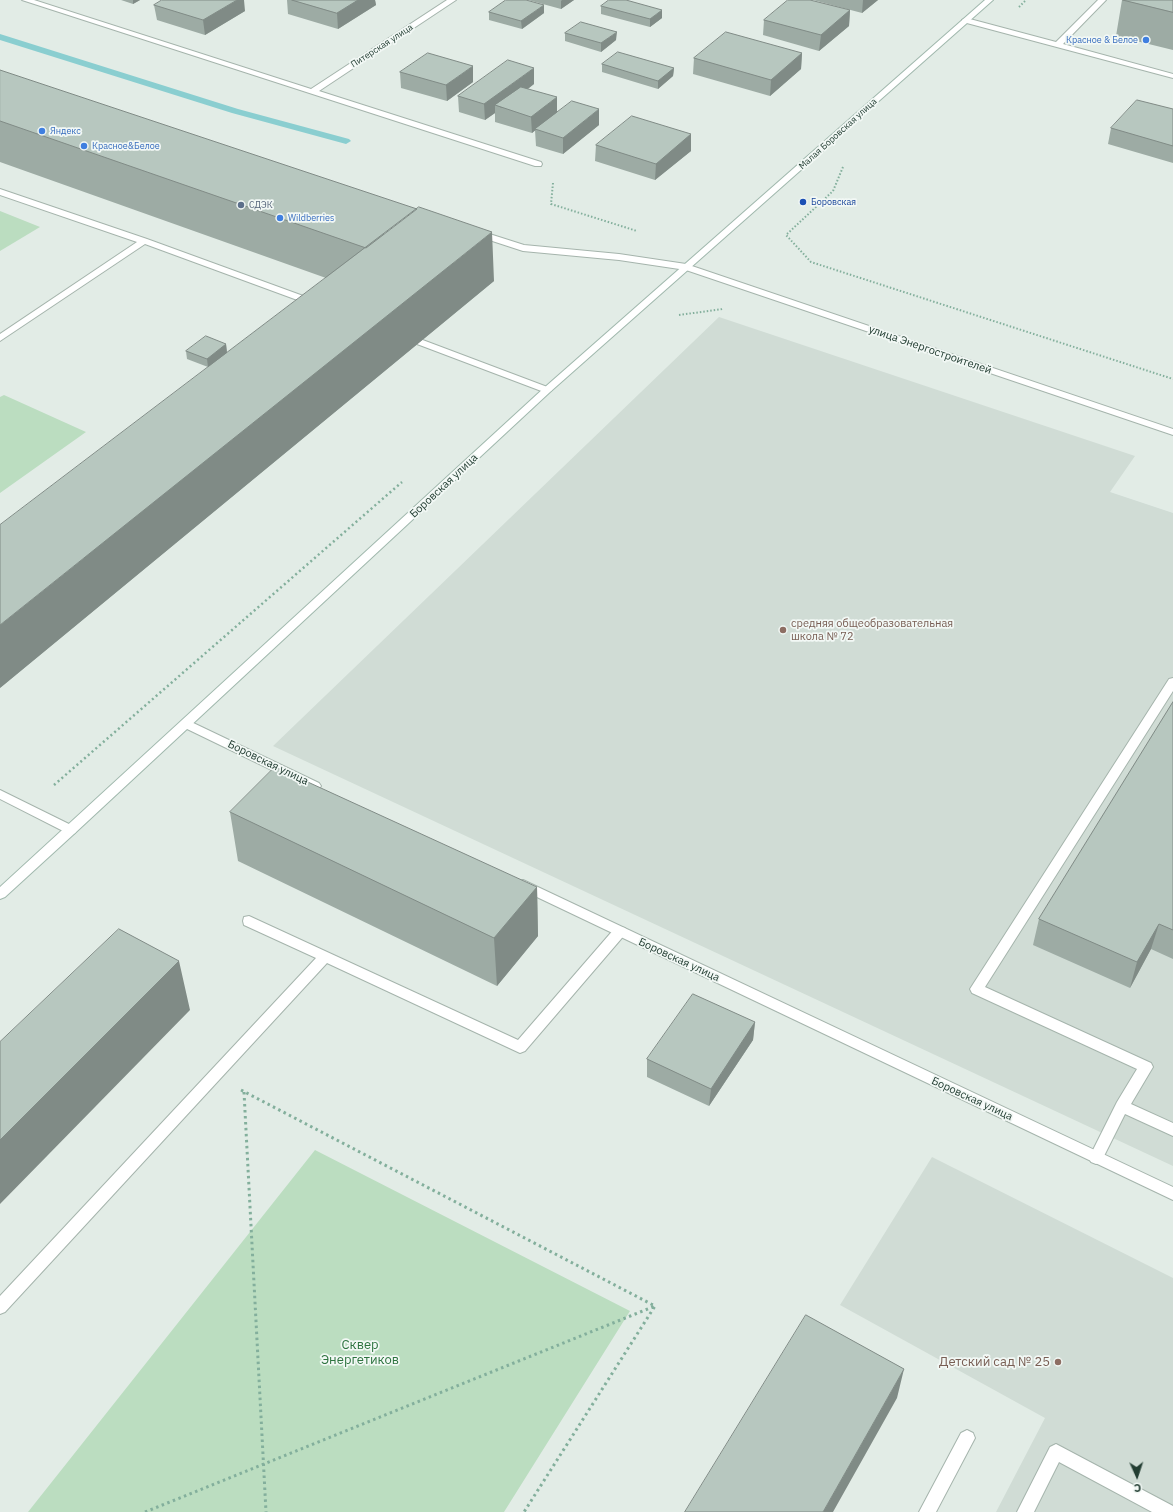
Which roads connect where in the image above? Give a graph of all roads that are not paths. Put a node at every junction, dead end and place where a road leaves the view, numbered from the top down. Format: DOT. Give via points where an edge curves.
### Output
graph roads {
  1 [pos="26,0"];
  2 [pos="452,0"];
  3 [pos="989,0"];
  4 [pos="1102,0"];
  5 [pos="966,20"];
  6 [pos="1058,45"];
  7 [pos="1173,76"];
  8 [pos="312,92"];
  9 [pos="538,164"];
  10 [pos="0,192"];
  11 [pos="470,231"];
  12 [pos="144,241"];
  13 [pos="686,267"];
  14 [pos="306,300"];
  15 [pos="320,305"];
  16 [pos="294,310"];
  17 [pos="0,338"];
  18 [pos="420,342"];
  19 [pos="547,390"];
  20 [pos="1173,432"];
  21 [pos="1173,682"];
  22 [pos="187,724"];
  23 [pos="329,792"];
  24 [pos="0,794"];
  25 [pos="71,830"];
  26 [pos="514,881"];
  27 [pos="0,894"];
  28 [pos="249,921"];
  29 [pos="620,932"];
  30 [pos="325,957"];
  31 [pos="1122,1106"];
  32 [pos="1173,1130"];
  33 [pos="1096,1158"];
  34 [pos="1173,1194"];
  35 [pos="0,1307"];
  36 [pos="967,1438"];
  37 [pos="927,1512"];
  38 [pos="1025,1512"];
  39 [pos="1168,1512"];
  1 -- 8 [label="street"];
  2 -- 8 [label="street, Питерская улица"];
  3 -- 5 [label="street, Малая Боровская улица"];
  4 -- 6 [label="street"];
  5 -- 6 [label="street"];
  5 -- 13 [label="street, Малая Боровская улица"];
  6 -- 7 [label="street"];
  8 -- 9 [label="street"];
  10 -- 12 [label="street"];
  11 -- 13 [label="street, улица Энергостроителей" via="523,248 619,257"];
  12 -- 14 [label="street"];
  12 -- 17 [label="street"];
  13 -- 19 [label="street, Боровская улица"];
  13 -- 20 [label="street, улица Энергостроителей"];
  14 -- 15 [label="street"];
  14 -- 16 [label="street"];
  18 -- 19 [label="street"];
  19 -- 22 [label="street, Боровская улица"];
  21 -- 31 [label="street" via="977,989 1146,1067"];
  22 -- 23 [label="street, Боровская улица"];
  22 -- 25 [label="street, Боровская улица"];
  24 -- 25 [label="street"];
  25 -- 27 [label="street, Боровская улица"];
  26 -- 29 [label="street, Боровская улица"];
  28 -- 30 [label="street"];
  29 -- 30 [label="street" via="520,1047"];
  29 -- 33 [label="street, Боровская улица"];
  30 -- 35 [label="street"];
  31 -- 32 [label="street"];
  31 -- 33 [label="street"];
  33 -- 34 [label="street, Боровская улица"];
  36 -- 37 [label="street"];
  38 -- 39 [label="street" via="1056,1452"];
}
